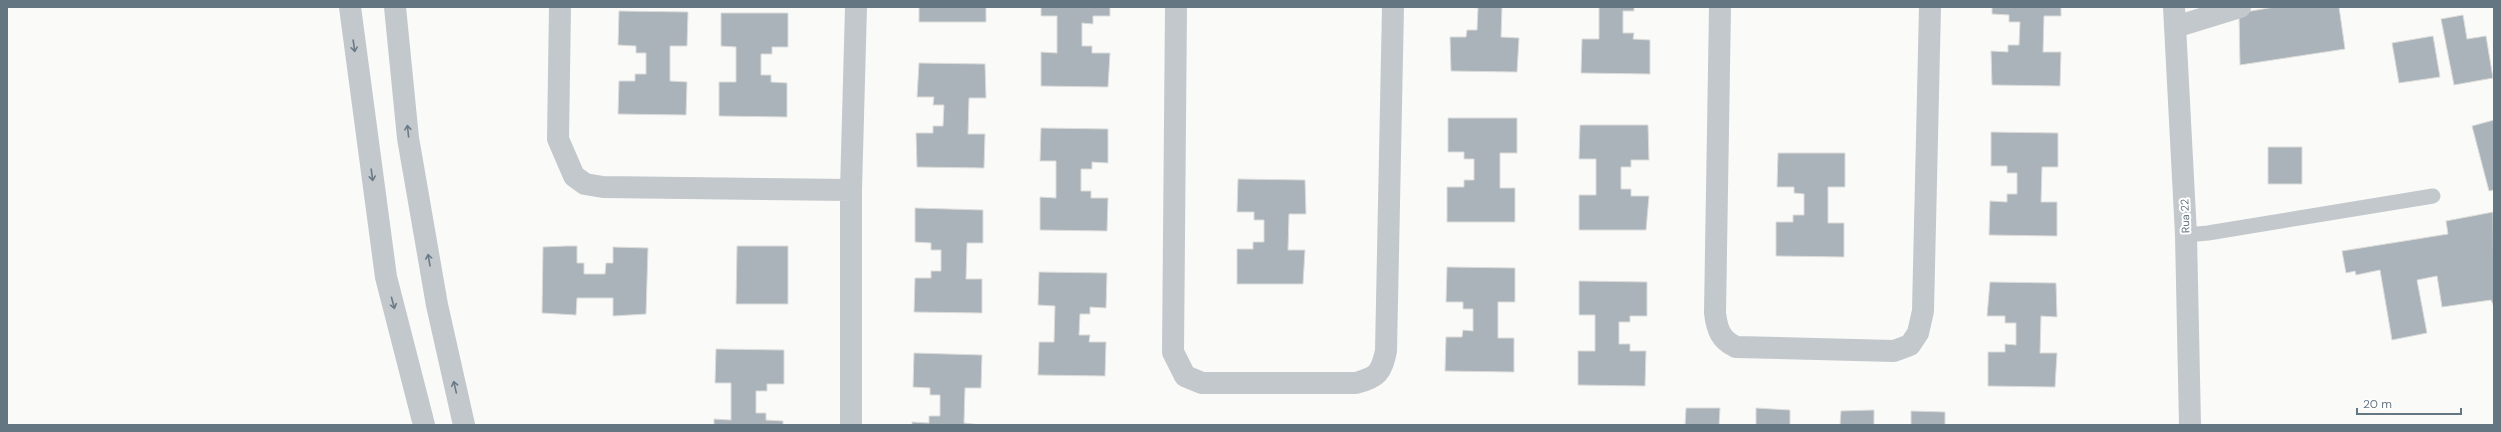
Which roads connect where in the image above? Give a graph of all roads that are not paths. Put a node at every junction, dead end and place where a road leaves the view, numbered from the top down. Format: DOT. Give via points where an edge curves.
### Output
graph roads {
  1 [pos="350,7"];
  2 [pos="395,7"];
  3 [pos="560,7"];
  4 [pos="856,7"];
  5 [pos="1176,7"];
  6 [pos="1394,7"];
  7 [pos="1720,7"];
  8 [pos="1930,7"];
  9 [pos="2240,7"];
  10 [pos="2175,17"];
  11 [pos="851,190"];
  12 [pos="2433,196"];
  13 [pos="2186,235"];
  14 [pos="424,425"];
  15 [pos="464,425"];
  16 [pos="851,425"];
  17 [pos="2190,425"];
  1 -- 14 [label="street, one-way" via="386,277"];
  15 -- 2 [label="street, one-way" via="437,305 411,153"];
  3 -- 11 [label="street" via="558,139 574,176 585,184 603,187"];
  4 -- 11 [label="street"];
  5 -- 6 [label="street" via="1173,352 1179,367 1186,376 1202,383 1356,383 1372,379 1382,368 1386,351"];
  7 -- 8 [label="street" via="1715,313 1717,329 1726,342 1736,347 1894,351 1910,345 1918,333 1923,311"];
  9 -- 10 [label="street"];
  10 -- 13 [label="street, Rua 22"];
  11 -- 16 [label="street"];
  12 -- 13 [label="lane"];
  13 -- 17 [label="street, Rua 22"];
}
